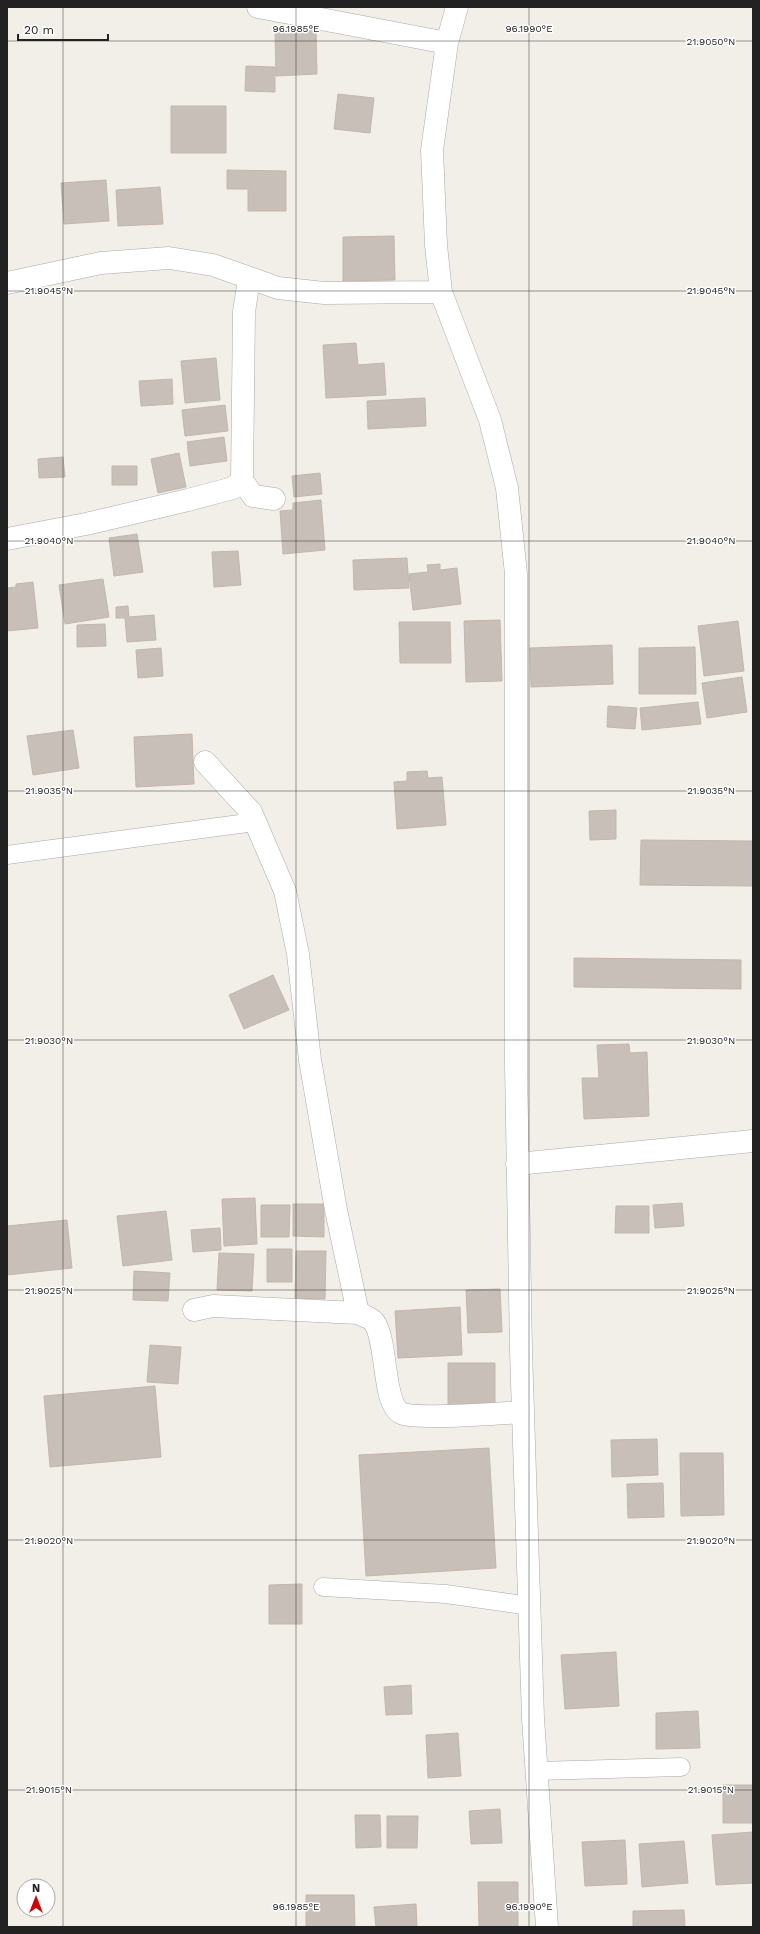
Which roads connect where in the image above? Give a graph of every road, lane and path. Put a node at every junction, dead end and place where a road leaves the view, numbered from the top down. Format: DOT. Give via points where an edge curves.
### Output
graph roads {
  1 [pos="258,7"];
  2 [pos="457,7"];
  3 [pos="447,43"];
  4 [pos="249,279"];
  5 [pos="7,283"];
  6 [pos="441,292"];
  7 [pos="242,480"];
  8 [pos="274,499"];
  9 [pos="7,539"];
  10 [pos="205,762"];
  11 [pos="255,822"];
  12 [pos="7,855"];
  13 [pos="753,1141"];
  14 [pos="518,1164"];
  15 [pos="194,1310"];
  16 [pos="358,1313"];
  17 [pos="523,1412"];
  18 [pos="323,1587"];
  19 [pos="530,1606"];
  20 [pos="681,1767"];
  21 [pos="537,1771"];
  22 [pos="547,1927"];
  1 -- 3 [label="street"];
  2 -- 3 [label="street"];
  3 -- 6 [label="street" via="432,150 436,245"];
  4 -- 5 [label="street" via="213,265 169,258 101,263"];
  4 -- 6 [label="street" via="278,288 324,293"];
  4 -- 7 [label="street" via="244,312"];
  6 -- 14 [label="street" via="490,420 507,488 516,574"];
  7 -- 8 [label="street" via="253,496"];
  7 -- 9 [label="street" via="233,488 188,500"];
  10 -- 11 [label="street" via="251,812"];
  11 -- 12 [label="lane"];
  11 -- 16 [label="street" via="285,890 298,954 313,1076 336,1210"];
  13 -- 14 [label="street"];
  14 -- 17 [label="street"];
  15 -- 16 [label="street" via="213,1306"];
  16 -- 17 [label="street" via="373,1321 381,1341 392,1404 401,1413 423,1416"];
  17 -- 19 [label="street"];
  18 -- 19 [label="lane" via="446,1594"];
  19 -- 21 [label="street"];
  20 -- 21 [label="lane"];
  21 -- 22 [label="street"];
}
